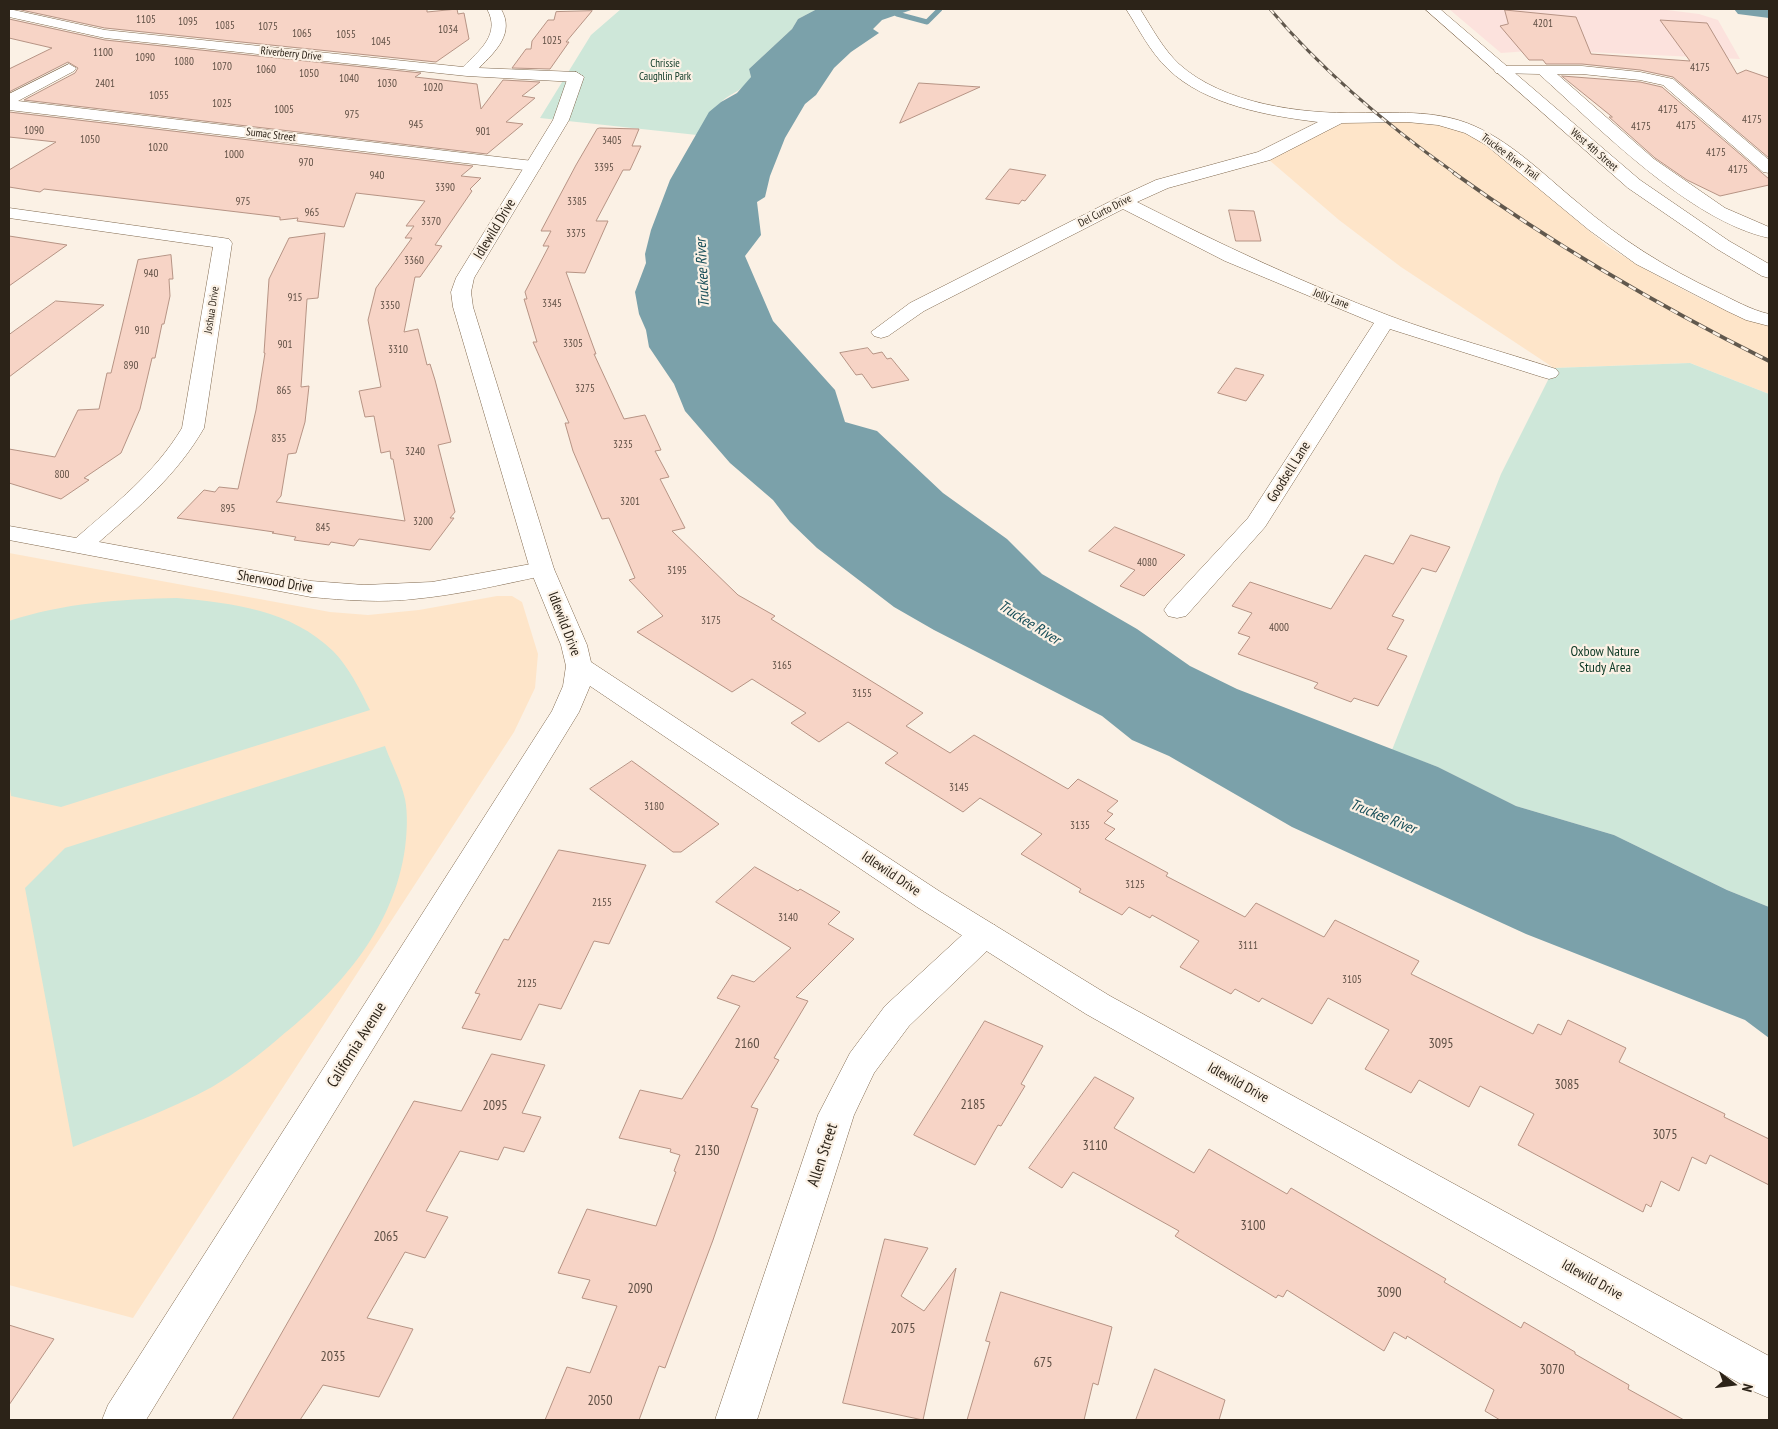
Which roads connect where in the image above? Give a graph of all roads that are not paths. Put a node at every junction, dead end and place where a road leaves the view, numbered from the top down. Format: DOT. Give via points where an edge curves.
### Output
graph roads {
  1 [pos="494,9"];
  2 [pos="1133,9"];
  3 [pos="1432,9"];
  4 [pos="9,14"];
  5 [pos="68,68"];
  6 [pos="1501,70"];
  7 [pos="1543,70"];
  8 [pos="467,72"];
  9 [pos="576,77"];
  10 [pos="9,100"];
  11 [pos="9,104"];
  12 [pos="1341,118"];
  13 [pos="532,166"];
  14 [pos="1769,168"];
  15 [pos="1123,202"];
  16 [pos="9,213"];
  17 [pos="1769,233"];
  18 [pos="1769,272"];
  19 [pos="1385,320"];
  20 [pos="1769,320"];
  21 [pos="881,332"];
  22 [pos="1549,374"];
  23 [pos="9,533"];
  24 [pos="80,547"];
  25 [pos="542,569"];
  26 [pos="1177,610"];
  27 [pos="580,666"];
  28 [pos="984,934"];
  29 [pos="1769,1378"];
  30 [pos="123,1420"];
  31 [pos="736,1420"];
  1 -- 8 [label="street" via="501,24 500,33"];
  2 -- 12 [label="street, Truckee River Trail" via="1178,72 1207,90 1275,109"];
  3 -- 6 [label="street, West 4th Street"];
  4 -- 8 [label="street, Riverberry Drive" via="105,34"];
  5 -- 10 [label="street"];
  6 -- 7 [label="street"];
  6 -- 18 [label="street, West 4th Street" via="1634,184 1723,245"];
  7 -- 14 [label="street" via="1582,70 1668,82"];
  7 -- 17 [label="street" via="1648,163 1719,212"];
  8 -- 9 [label="street, Riverberry Drive"];
  9 -- 13 [label="street, Idlewild Drive" via="561,120"];
  11 -- 13 [label="street, Sumac Street"];
  12 -- 15 [label="street, Del Curto Drive" via="1264,156 1162,184"];
  12 -- 20 [label="street, Truckee River Trail" via="1413,116 1472,130 1505,152 1650,266 1745,312"];
  13 -- 25 [label="street, Idlewild Drive" via="465,278 461,292"];
  15 -- 19 [label="street, Jolly Lane" via="1232,257"];
  15 -- 21 [label="street, Del Curto Drive" via="917,307"];
  16 -- 24 [label="street, Joshua Drive" via="223,242 192,428 182,450 164,471"];
  19 -- 22 [label="street, Jolly Lane"];
  19 -- 26 [label="street, Goodsell Lane" via="1257,522"];
  23 -- 24 [label="street, Sherwood Drive"];
  24 -- 25 [label="street, Sherwood Drive" via="311,589 354,593 440,589"];
  25 -- 27 [label="street, Idlewild Drive"];
  27 -- 28 [label="street, Idlewild Drive"];
  27 -- 30 [label="street, California Avenue" via="576,686 564,712"];
  28 -- 29 [label="street, Idlewild Drive" via="1098,1006"];
  28 -- 31 [label="street, Allen Street" via="898,1016 862,1063 836,1115"];
}
